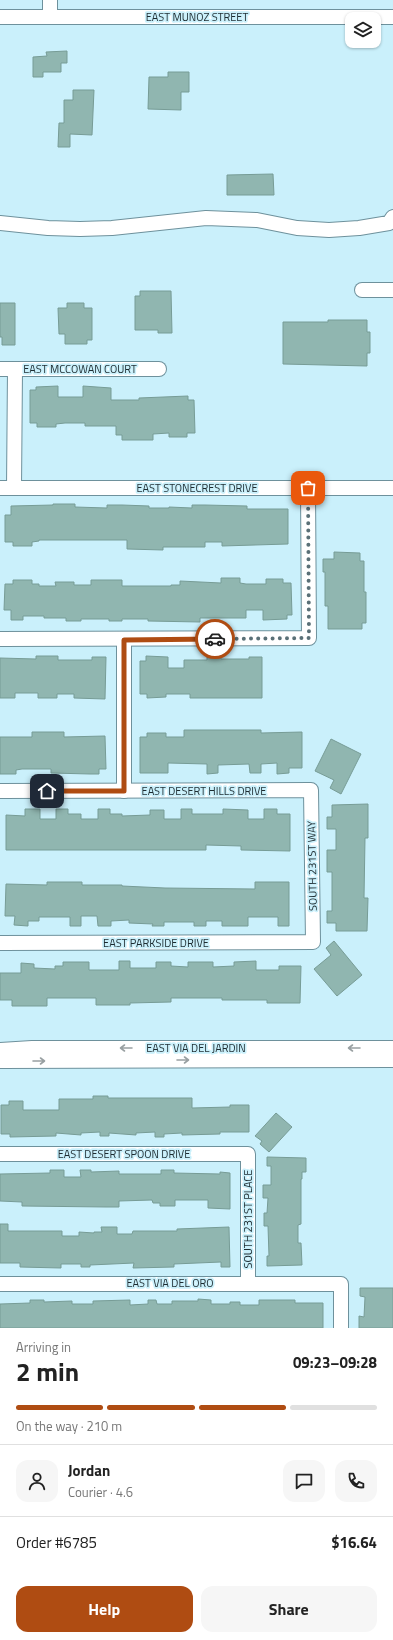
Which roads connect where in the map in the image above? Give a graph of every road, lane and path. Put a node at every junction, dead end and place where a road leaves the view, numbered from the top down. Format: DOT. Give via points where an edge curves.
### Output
graph roads {
  1 [pos="50,0"];
  2 [pos="0,17"];
  3 [pos="50,17"];
  4 [pos="393,17"];
  5 [pos="393,217"];
  6 [pos="0,223"];
  7 [pos="362,290"];
  8 [pos="393,290"];
  9 [pos="0,369"];
  10 [pos="15,369"];
  11 [pos="159,369"];
  12 [pos="7,488"];
  13 [pos="308,488"];
  14 [pos="393,488"];
  15 [pos="0,639"];
  16 [pos="124,640"];
  17 [pos="311,790"];
  18 [pos="0,791"];
  19 [pos="124,791"];
  20 [pos="313,942"];
  21 [pos="0,943"];
  22 [pos="393,1048"];
  23 [pos="0,1050"];
  24 [pos="393,1060"];
  25 [pos="0,1061"];
  26 [pos="0,1154"];
  27 [pos="248,1154"];
  28 [pos="248,1283"];
  29 [pos="0,1284"];
  30 [pos="341,1328"];
  1 -- 3 [label="street"];
  2 -- 3 [label="street, EAST MUNOZ STREET"];
  3 -- 4 [label="street, EAST MUNOZ STREET"];
  5 -- 6 [label="street" via="390,223 329,230 298,228 256,220 206,218 80,229"];
  7 -- 8 [label="street"];
  9 -- 10 [label="street, EAST MCCOWAN COURT"];
  10 -- 11 [label="street, EAST MCCOWAN COURT"];
  10 -- 12 [label="street"];
  12 -- 13 [label="street, EAST STONECREST DRIVE"];
  13 -- 14 [label="street, EAST STONECREST DRIVE"];
  13 -- 16 [label="street" via="309,638"];
  15 -- 16 [label="street"];
  16 -- 19 [label="street"];
  17 -- 19 [label="street, EAST DESERT HILLS DRIVE"];
  17 -- 20 [label="street, SOUTH 231ST WAY"];
  18 -- 19 [label="street, EAST DESERT HILLS DRIVE"];
  20 -- 21 [label="street, EAST PARKSIDE DRIVE"];
  22 -- 23 [label="street, EAST VIA DEL JARDIN, one-way"];
  25 -- 24 [label="street, EAST VIA DEL JARDIN, one-way"];
  26 -- 27 [label="street, EAST DESERT SPOON DRIVE"];
  27 -- 28 [label="street, SOUTH 231ST PLACE"];
  28 -- 29 [label="street, EAST VIA DEL ORO"];
  28 -- 30 [label="street, EAST VIA DEL ORO" via="341,1284"];
}
